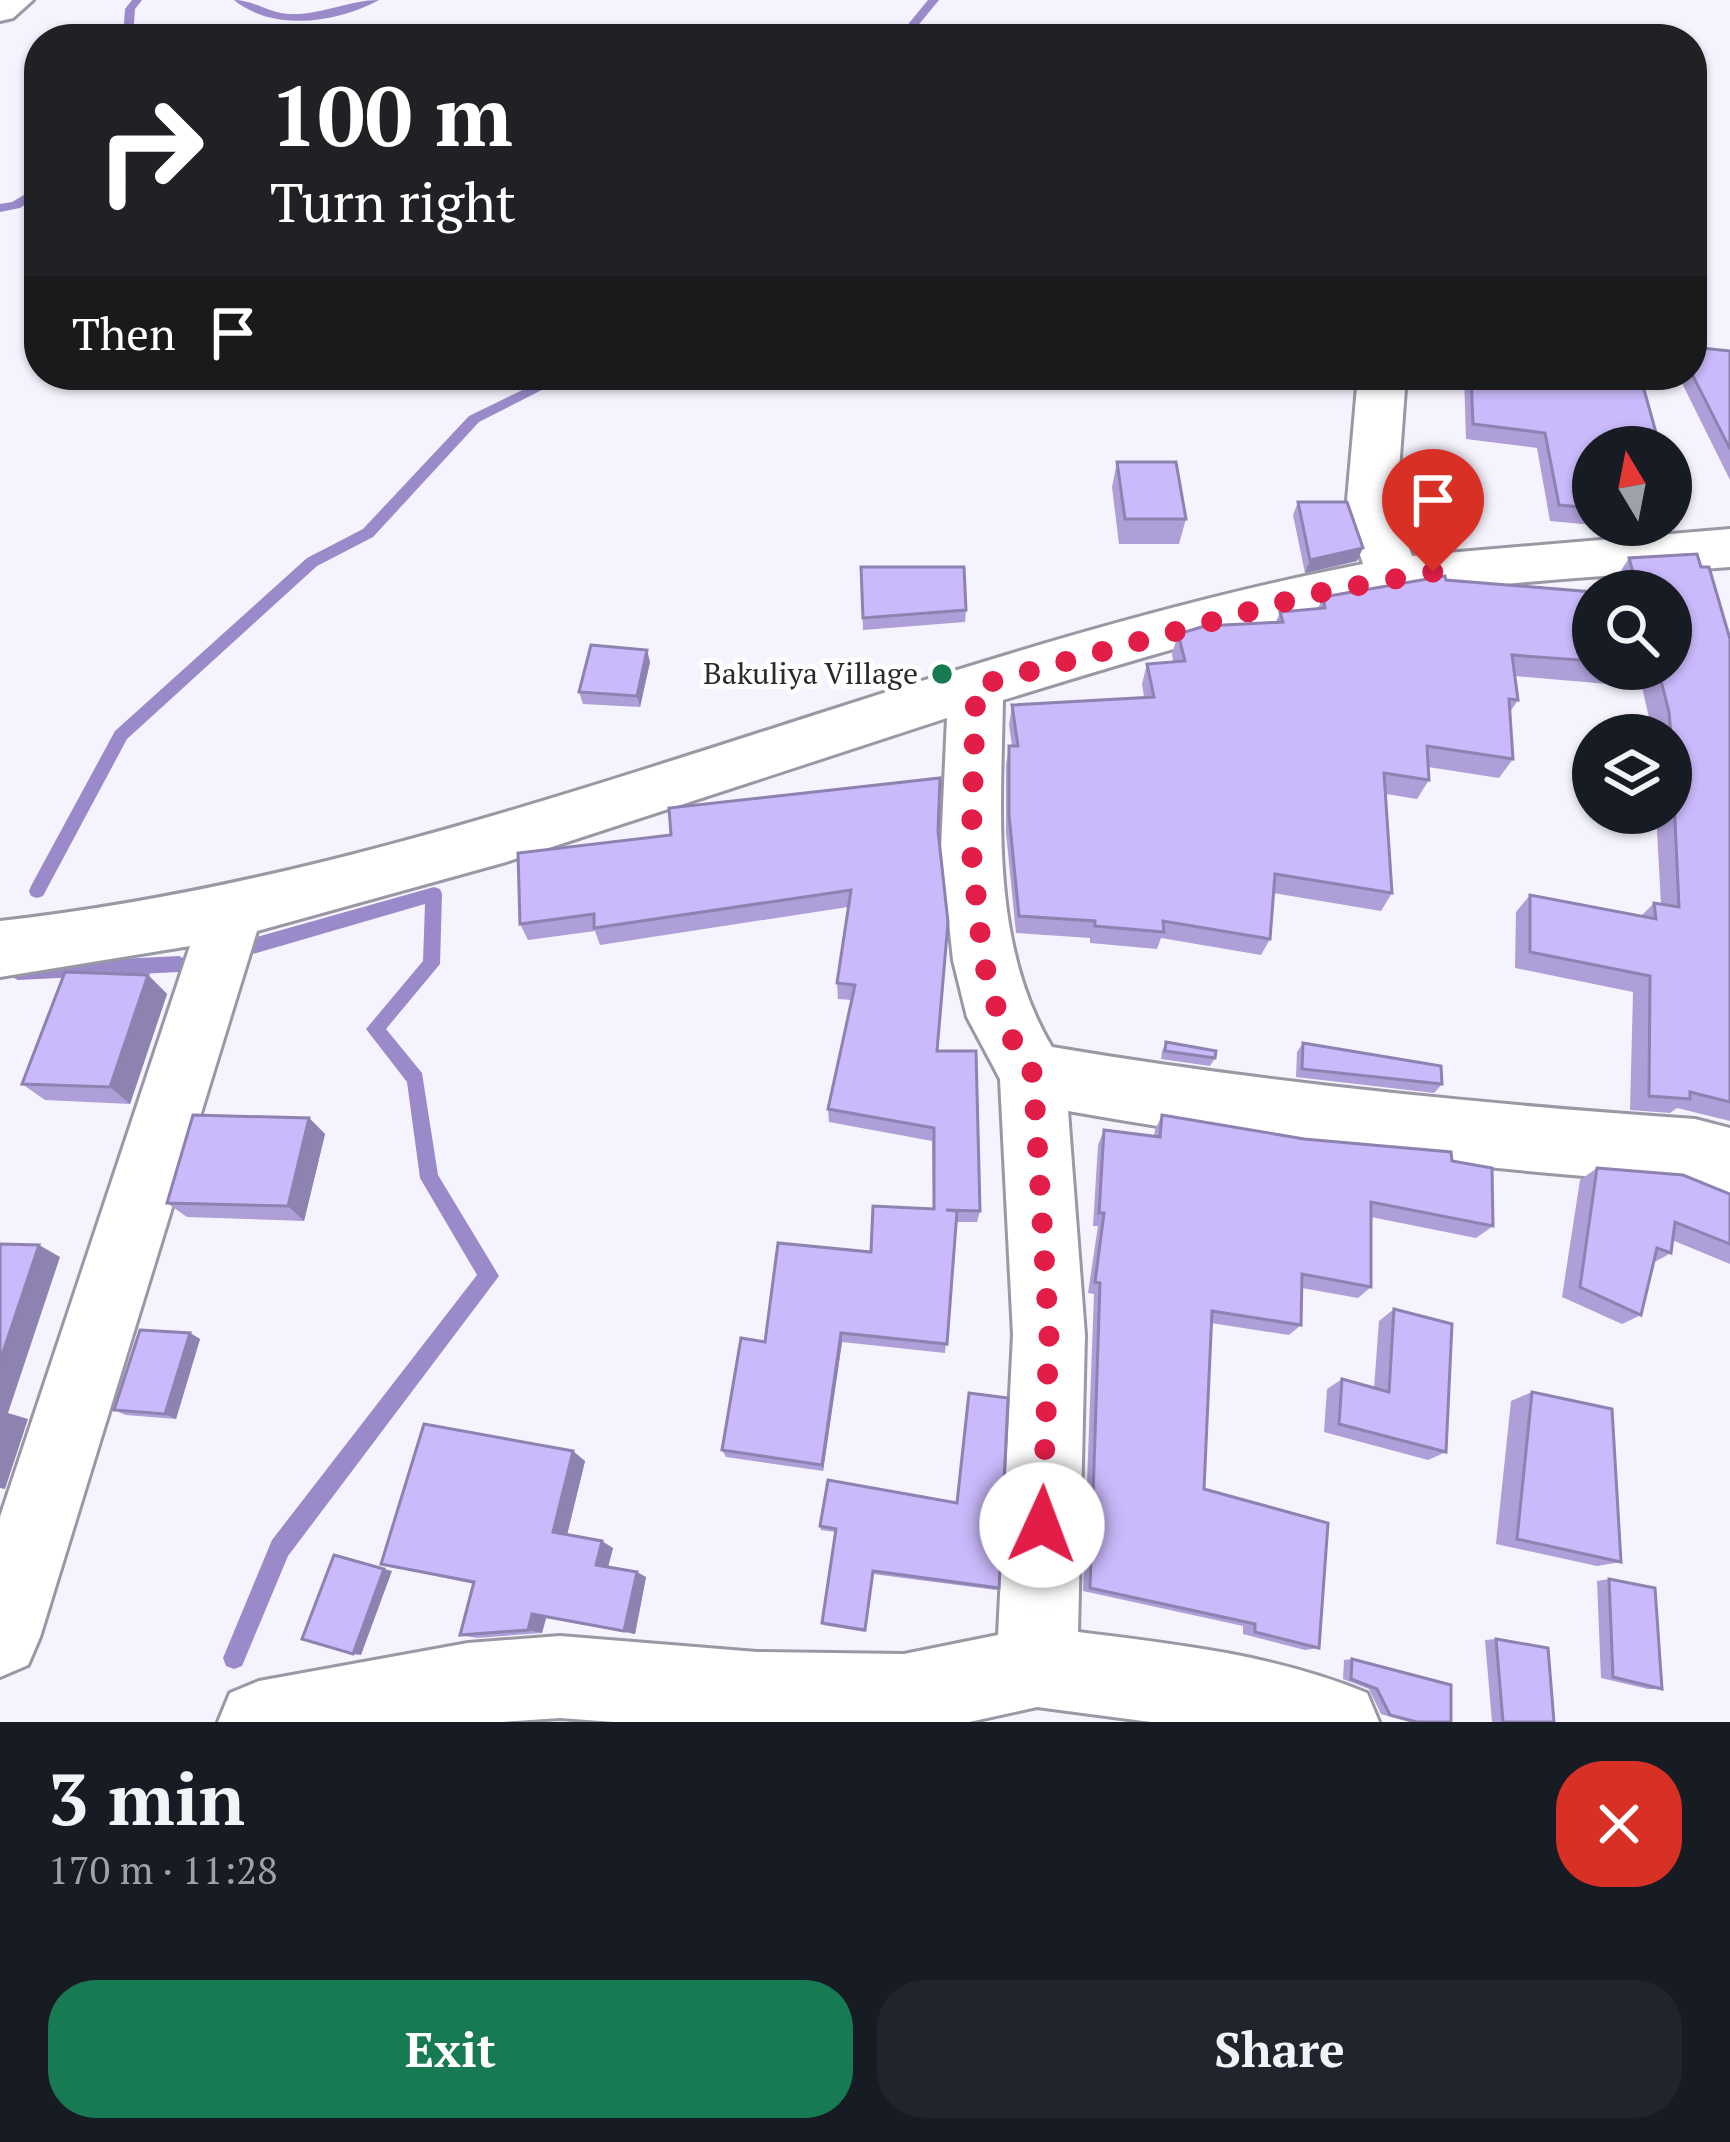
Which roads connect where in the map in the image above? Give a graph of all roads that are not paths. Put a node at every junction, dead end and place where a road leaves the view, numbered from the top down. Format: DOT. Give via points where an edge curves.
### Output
graph roads {
  1 [pos="14,0"];
  2 [pos="0,10"];
  3 [pos="1381,390"];
  4 [pos="1730,548"];
  5 [pos="1394,578"];
  6 [pos="976,686"];
  7 [pos="232,913"];
  8 [pos="0,949"];
  9 [pos="1033,1074"];
  10 [pos="1730,1161"];
  11 [pos="0,1636"];
  12 [pos="1036,1667"];
  13 [pos="259,1722"];
  14 [pos="1337,1722"];
  1 -- 2 [label="street"];
  3 -- 5 [label="street" via="1371,512"];
  4 -- 5 [label="street"];
  5 -- 6 [label="street"];
  6 -- 7 [label="street" via="564,823"];
  6 -- 9 [label="street" via="971,848 983,960 999,1017"];
  7 -- 8 [label="street"];
  7 -- 11 [label="street"];
  9 -- 10 [label="street" via="1227,1108"];
  9 -- 12 [label="street" via="1049,1335"];
  12 -- 13 [label="street" via="904,1695 560,1677 468,1684"];
  12 -- 14 [label="street" via="1210,1689"];
}
